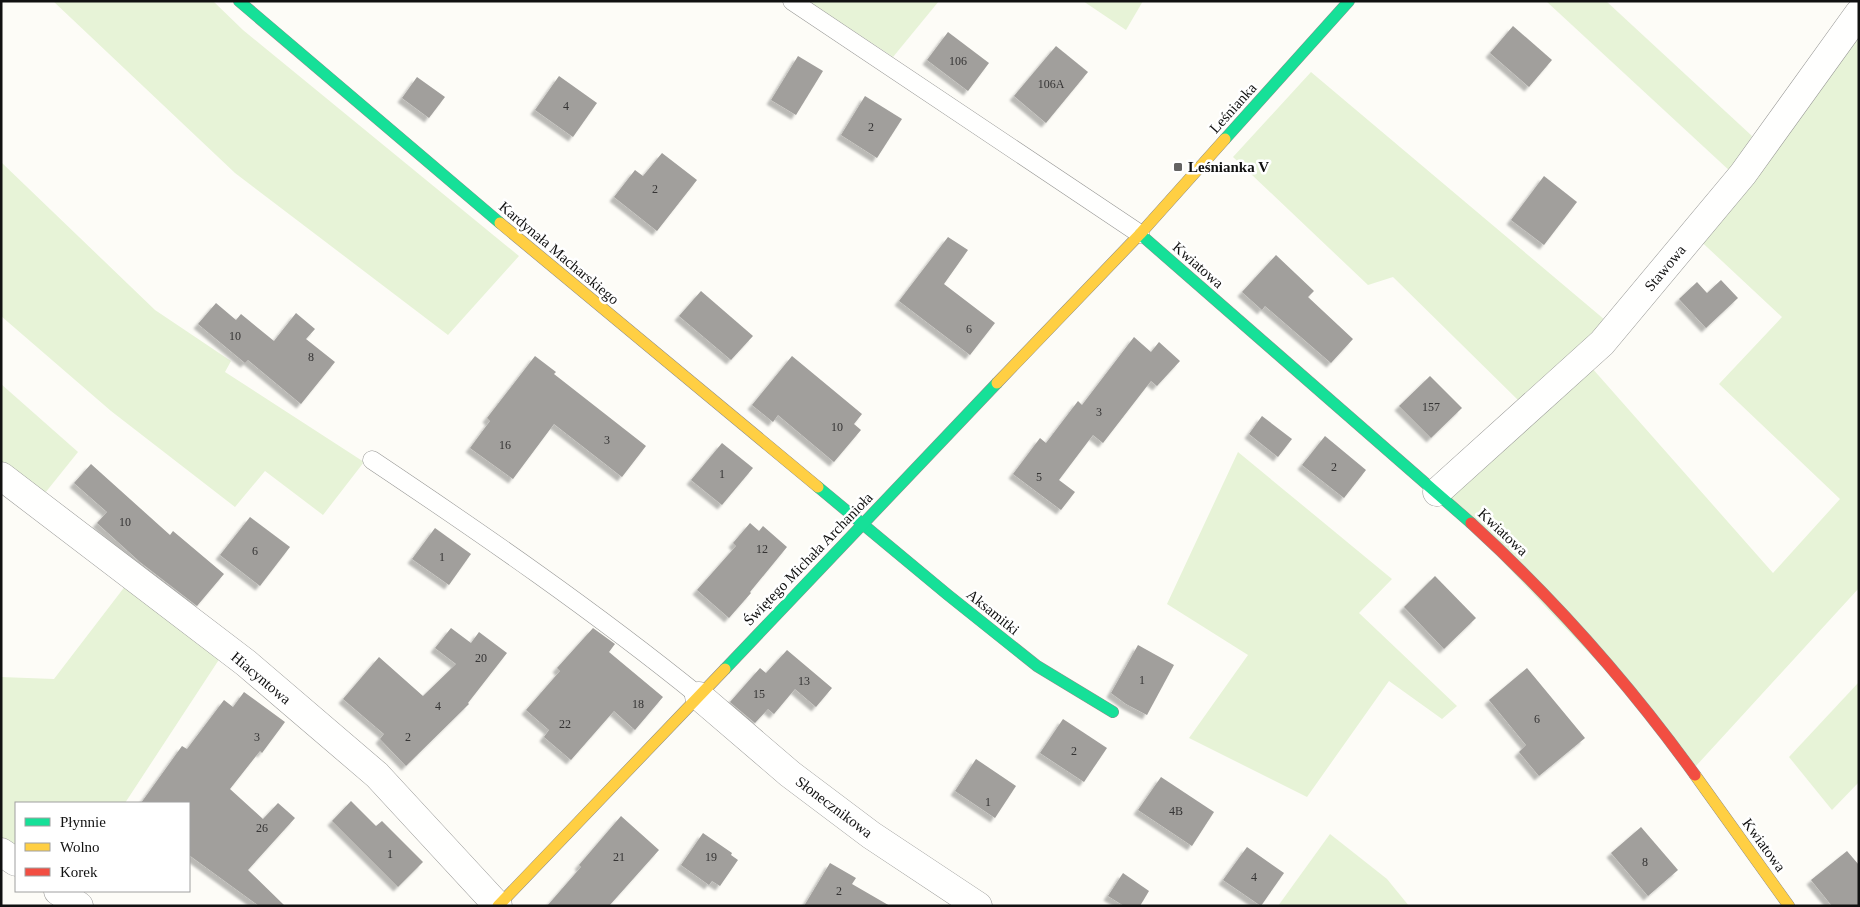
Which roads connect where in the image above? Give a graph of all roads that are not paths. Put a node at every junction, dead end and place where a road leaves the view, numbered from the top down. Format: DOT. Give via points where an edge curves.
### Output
graph roads {
  1 [pos="239,1"];
  2 [pos="792,1"];
  3 [pos="1350,1"];
  4 [pos="1859,12"];
  5 [pos="1140,234"];
  6 [pos="372,460"];
  7 [pos="1,476"];
  8 [pos="1437,492"];
  9 [pos="862,524"];
  10 [pos="698,696"];
  11 [pos="1113,712"];
  12 [pos="1,852"];
  13 [pos="15,861"];
  14 [pos="59,892"];
  15 [pos="79,906"];
  16 [pos="498,906"];
  17 [pos="978,906"];
  18 [pos="1789,906"];
  1 -- 9 [label="street, Kardynała Macharskiego"];
  2 -- 5 [label="lane"];
  3 -- 5 [label="street, Leśnianka"];
  4 -- 8 [label="street, Stawowa" via="1743,174 1602,343"];
  5 -- 8 [label="street, Kwiatowa"];
  5 -- 9 [label="street, Świętego Michała Archanioła"];
  6 -- 10 [label="lane" via="499,545"];
  7 -- 16 [label="street, Hiacyntowa" via="246,663 377,775"];
  8 -- 18 [label="street, Kwiatowa" via="1516,564 1603,660 1678,752"];
  9 -- 10 [label="street, Świętego Michała Archanioła"];
  9 -- 11 [label="street, Aksamitki" via="1037,666"];
  10 -- 16 [label="street, Świętego Michała Archanioła"];
  10 -- 17 [label="street, Słonecznikowa" via="790,774 871,835"];
  12 -- 13 [label="street"];
  14 -- 15 [label="street"];
}
